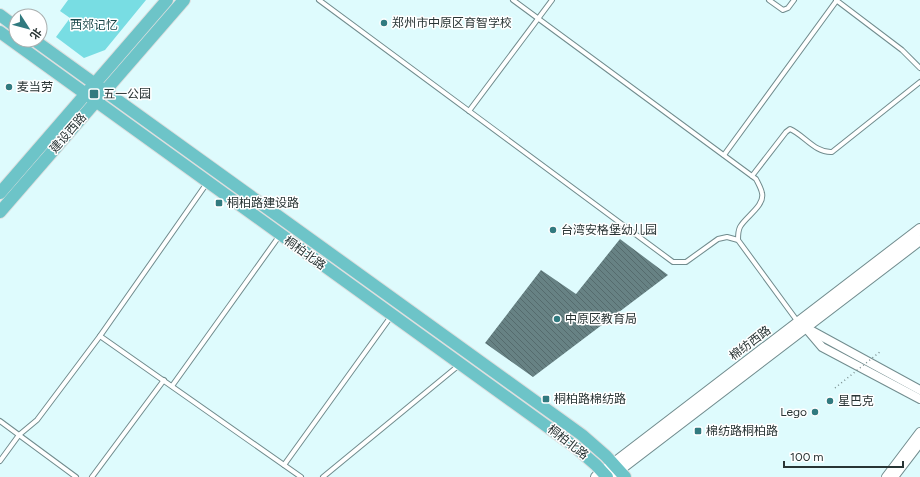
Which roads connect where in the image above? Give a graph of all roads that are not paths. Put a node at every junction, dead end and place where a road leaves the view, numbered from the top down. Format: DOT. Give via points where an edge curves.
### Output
graph roads {
  1 [pos="167,0"];
  2 [pos="184,0"];
  3 [pos="319,0"];
  4 [pos="513,0"];
  5 [pos="552,0"];
  6 [pos="769,0"];
  7 [pos="794,0"];
  8 [pos="836,0"];
  9 [pos="538,18"];
  10 [pos="0,32"];
  11 [pos="45,48"];
  12 [pos="920,68"];
  13 [pos="920,82"];
  14 [pos="100,88"];
  15 [pos="90,98"];
  16 [pos="469,111"];
  17 [pos="724,155"];
  18 [pos="752,176"];
  19 [pos="208,183"];
  20 [pos="0,193"];
  21 [pos="0,212"];
  22 [pos="920,229"];
  23 [pos="280,235"];
  24 [pos="738,240"];
  25 [pos="920,240"];
  26 [pos="392,315"];
  27 [pos="802,325"];
  28 [pos="100,336"];
  29 [pos="460,364"];
  30 [pos="164,380"];
  31 [pos="172,386"];
  32 [pos="920,390"];
  33 [pos="920,399"];
  34 [pos="0,421"];
  35 [pos="920,432"];
  36 [pos="19,435"];
  37 [pos="920,443"];
  38 [pos="0,461"];
  39 [pos="284,465"];
  40 [pos="610,473"];
  41 [pos="76,477"];
  42 [pos="92,477"];
  43 [pos="301,477"];
  44 [pos="323,477"];
  45 [pos="886,477"];
  46 [pos="894,477"];
  1 -- 14 [label="main road, 建设西路"];
  2 -- 14 [label="main road, 建设西路"];
  3 -- 16 [label="lane"];
  4 -- 9 [label="lane"];
  5 -- 9 [label="lane"];
  6 -- 7 [label="lane" via="783,10"];
  8 -- 12 [label="lane" via="902,50"];
  8 -- 17 [label="lane"];
  9 -- 16 [label="lane"];
  9 -- 17 [label="lane"];
  10 -- 15 [label="main road, 桐柏北路"];
  11 -- 14 [label="main road, 桐柏北路"];
  13 -- 18 [label="lane" via="832,152 820,150 790,128"];
  14 -- 15 [label="main road, 建设西路"];
  14 -- 40 [label="main road, 桐柏北路" via="582,435"];
  15 -- 19 [label="main road, 桐柏北路"];
  15 -- 20 [label="main road, 建设西路"];
  15 -- 21 [label="main road, 建设西路"];
  16 -- 24 [label="lane" via="673,262 686,262 718,239 727,237"];
  17 -- 18 [label="lane"];
  18 -- 24 [label="lane" via="756,179 763,199 739,229"];
  19 -- 23 [label="main road, 桐柏北路"];
  19 -- 28 [label="lane"];
  22 -- 27 [label="street, 棉纺西路"];
  23 -- 26 [label="main road, 桐柏北路"];
  23 -- 31 [label="lane"];
  24 -- 27 [label="lane"];
  25 -- 27 [label="street, 棉纺西路"];
  26 -- 29 [label="main road, 桐柏北路"];
  26 -- 39 [label="lane"];
  27 -- 32 [label="street"];
  27 -- 33 [label="street" via="822,347"];
  27 -- 40 [label="street, 棉纺西路"];
  28 -- 30 [label="lane"];
  28 -- 36 [label="lane" via="37,420"];
  29 -- 40 [label="main road, 桐柏北路"];
  29 -- 44 [label="lane"];
  30 -- 31 [label="lane"];
  30 -- 42 [label="lane"];
  31 -- 39 [label="lane"];
  34 -- 36 [label="lane"];
  35 -- 45 [label="street"];
  36 -- 38 [label="lane"];
  36 -- 41 [label="lane"];
  37 -- 46 [label="street"];
  39 -- 43 [label="lane"];
}
